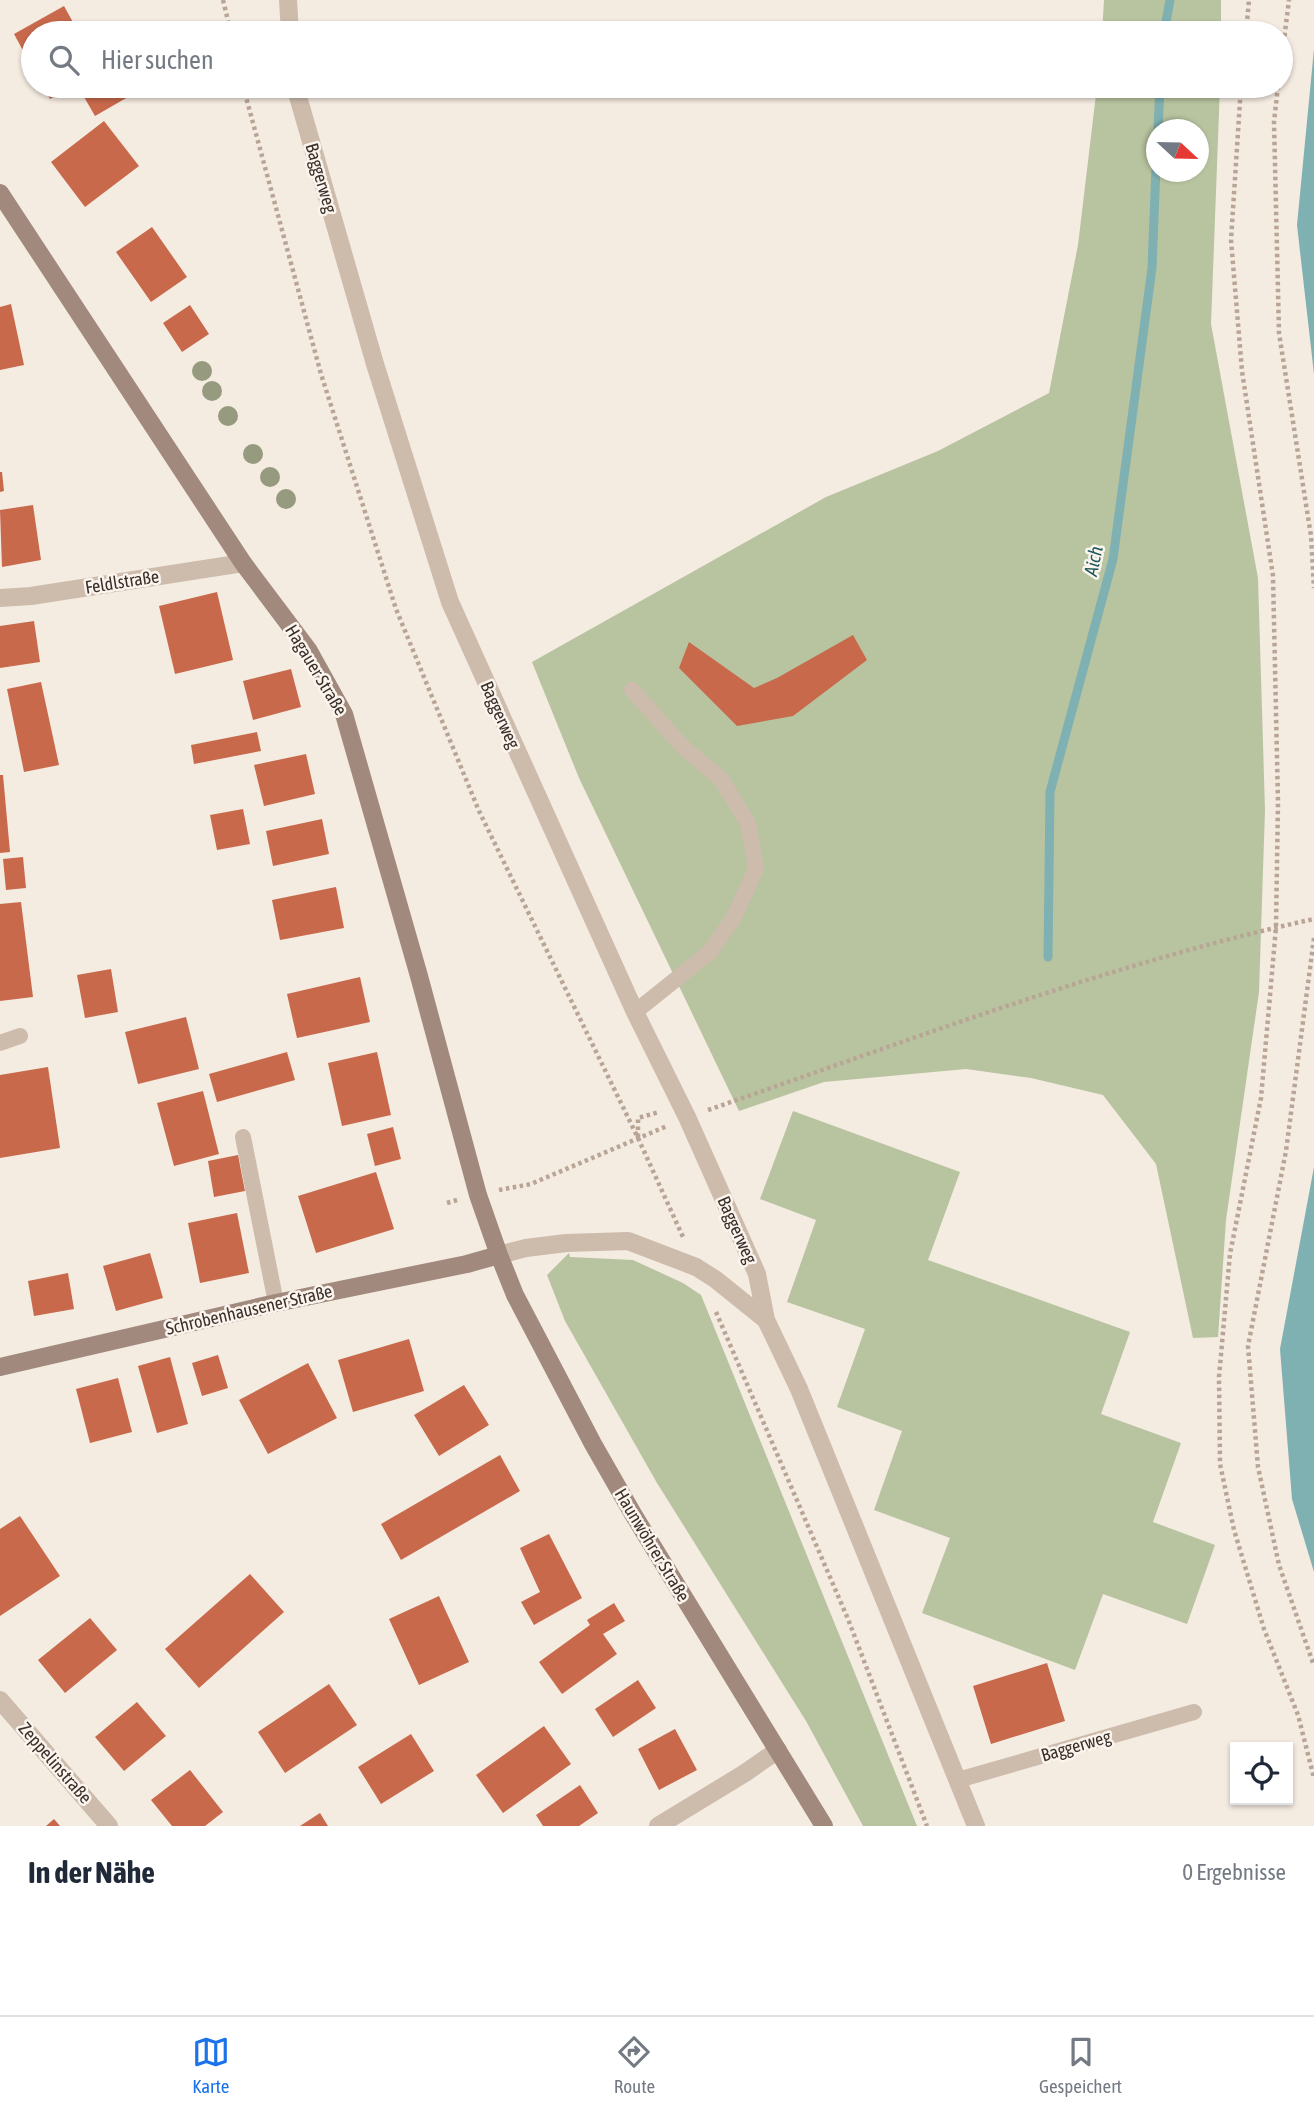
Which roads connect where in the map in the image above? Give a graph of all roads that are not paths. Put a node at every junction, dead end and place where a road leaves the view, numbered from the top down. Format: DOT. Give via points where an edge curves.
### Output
graph roads {
  1 [pos="288,0"];
  2 [pos="289,21"];
  3 [pos="298,98"];
  4 [pos="0,193"];
  5 [pos="243,563"];
  6 [pos="0,598"];
  7 [pos="632,690"];
  8 [pos="635,1012"];
  9 [pos="20,1036"];
  10 [pos="0,1043"];
  11 [pos="243,1137"];
  12 [pos="499,1255"];
  13 [pos="276,1303"];
  14 [pos="766,1320"];
  15 [pos="0,1367"];
  16 [pos="0,1700"];
  17 [pos="1194,1712"];
  18 [pos="778,1750"];
  19 [pos="958,1780"];
  20 [pos="109,1826"];
  21 [pos="658,1826"];
  22 [pos="824,1826"];
  23 [pos="976,1826"];
  1 -- 2 [label="street"];
  3 -- 8 [label="street, Baggerweg" via="450,602"];
  4 -- 5 [label="street, Hagauer Straße"];
  5 -- 6 [label="street, Feldlstraße"];
  5 -- 12 [label="street, Hagauer Straße" via="309,651 344,714 478,1195"];
  7 -- 8 [label="lane" via="682,746 721,779 748,823 756,869 734,917 710,952"];
  8 -- 14 [label="street, Baggerweg" via="757,1274"];
  9 -- 10 [label="lane"];
  11 -- 13 [label="lane"];
  12 -- 13 [label="street, Schrobenhausener Straße"];
  12 -- 14 [label="street, Baggerweg" via="566,1243 628,1241 696,1267"];
  12 -- 18 [label="street, Haunwöhrer Straße" via="593,1444"];
  13 -- 15 [label="street, Schrobenhausener Straße"];
  14 -- 19 [label="street, Baggerweg" via="799,1389"];
  16 -- 20 [label="street, Zeppelinstraße"];
  17 -- 19 [label="lane, Baggerweg"];
  18 -- 21 [label="street"];
  18 -- 22 [label="street, Haunwöhrer Straße"];
  19 -- 23 [label="street, Baggerweg"];
}
